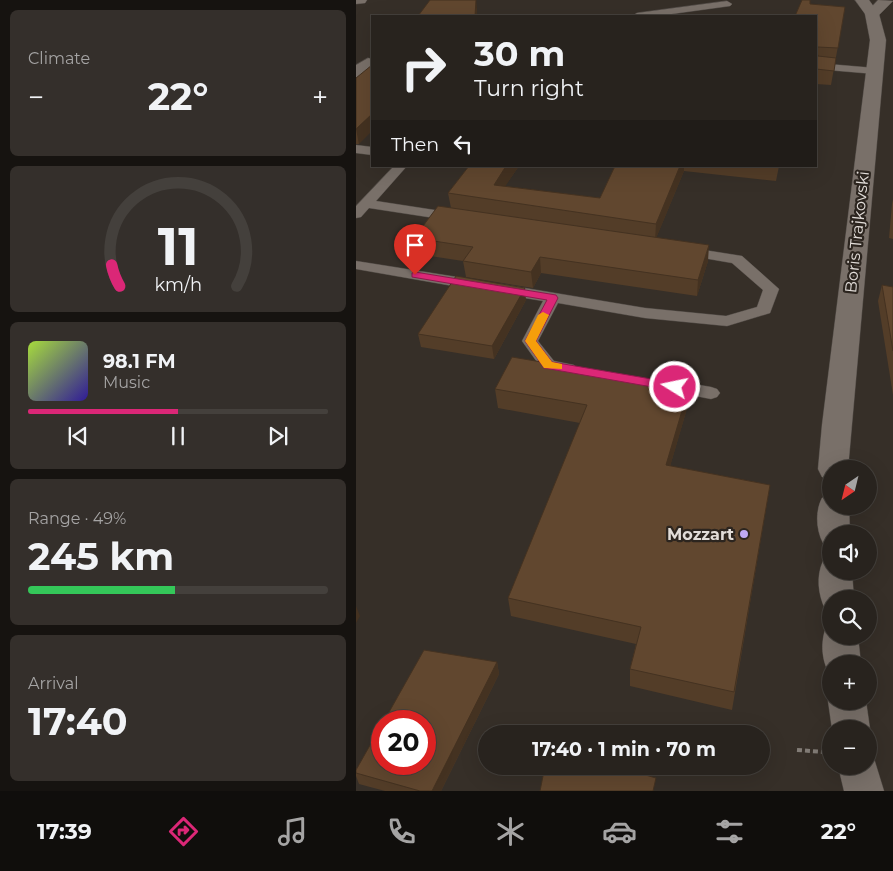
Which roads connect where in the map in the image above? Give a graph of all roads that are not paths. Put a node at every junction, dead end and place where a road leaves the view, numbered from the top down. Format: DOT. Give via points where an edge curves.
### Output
graph roads {
  1 [pos="356,0"];
  2 [pos="360,0"];
  3 [pos="727,4"];
  4 [pos="873,5"];
  5 [pos="644,15"];
  6 [pos="817,66"];
  7 [pos="875,71"];
  8 [pos="356,149"];
  9 [pos="371,151"];
  10 [pos="400,167"];
  11 [pos="361,208"];
  12 [pos="473,219"];
  13 [pos="668,249"];
  14 [pos="356,265"];
  15 [pos="553,298"];
  16 [pos="586,372"];
  17 [pos="653,383"];
  18 [pos="711,393"];
  19 [pos="834,460"];
  20 [pos="860,775"];
  21 [pos="864,791"];
  1 -- 2 [label="street"];
  3 -- 5 [label="lane"];
  4 -- 7 [label="street, Boris Trajkovski" via="878,40"];
  6 -- 7 [label="lane"];
  7 -- 19 [label="street, Boris Trajkovski"];
  8 -- 9 [label="lane"];
  10 -- 11 [label="lane"];
  11 -- 12 [label="lane"];
  13 -- 15 [label="lane" via="736,259 771,289 764,310 727,321 645,313"];
  14 -- 15 [label="lane"];
  15 -- 16 [label="lane" via="530,341 548,365"];
  17 -- 18 [label="lane"];
  20 -- 21 [label="street"];
}
